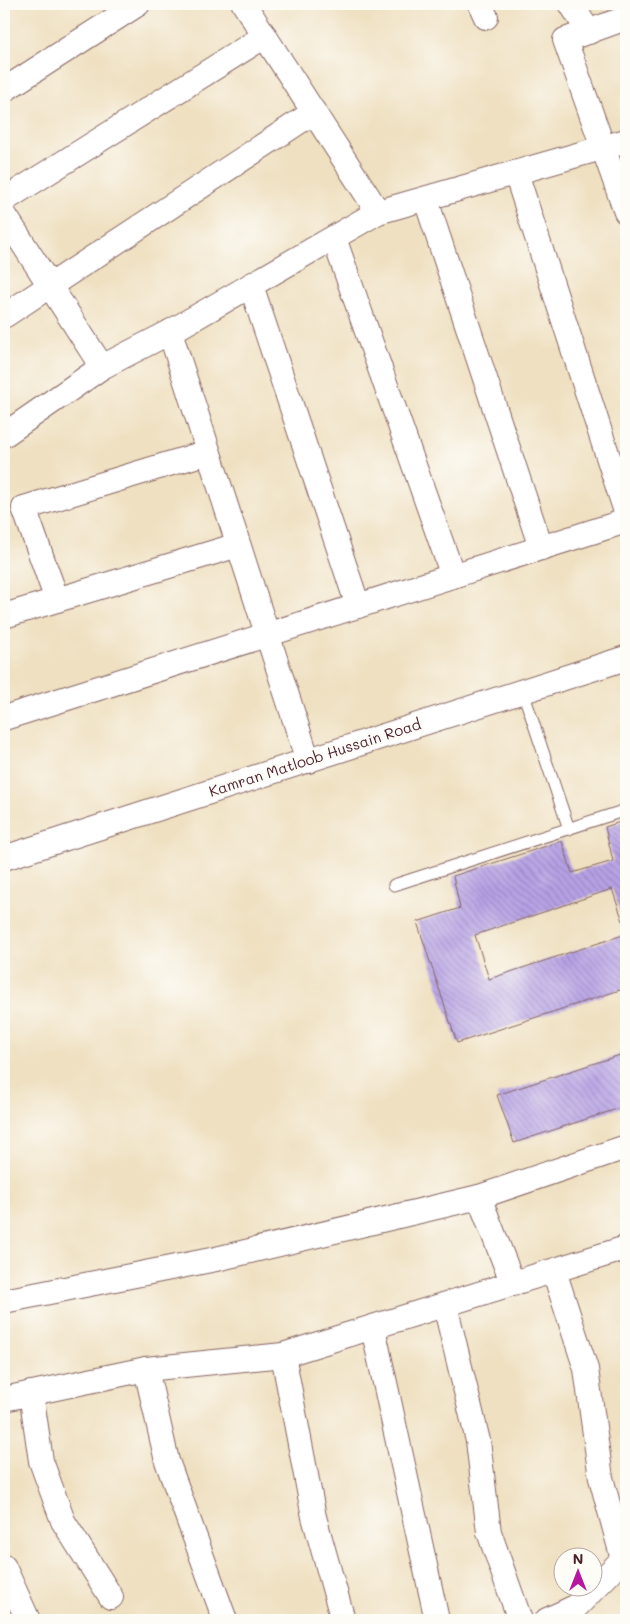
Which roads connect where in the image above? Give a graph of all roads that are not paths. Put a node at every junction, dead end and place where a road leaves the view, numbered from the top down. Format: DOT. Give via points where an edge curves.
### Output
graph roads {
  1 [pos="138,4"];
  2 [pos="244,4"];
  3 [pos="572,4"];
  4 [pos="626,18"];
  5 [pos="588,32"];
  6 [pos="265,36"];
  7 [pos="4,90"];
  8 [pos="314,112"];
  9 [pos="626,142"];
  10 [pos="604,148"];
  11 [pos="516,173"];
  12 [pos="4,200"];
  13 [pos="426,200"];
  14 [pos="378,212"];
  15 [pos="626,212"];
  16 [pos="4,214"];
  17 [pos="334,238"];
  18 [pos="251,285"];
  19 [pos="51,286"];
  20 [pos="4,316"];
  21 [pos="170,332"];
  22 [pos="102,367"];
  23 [pos="4,435"];
  24 [pos="208,452"];
  25 [pos="626,512"];
  26 [pos="626,521"];
  27 [pos="238,545"];
  28 [pos="541,548"];
  29 [pos="452,576"];
  30 [pos="57,600"];
  31 [pos="358,606"];
  32 [pos="6,609"];
  33 [pos="268,635"];
  34 [pos="626,658"];
  35 [pos="523,692"];
  36 [pos="4,718"];
  37 [pos="308,761"];
  38 [pos="626,810"];
  39 [pos="569,829"];
  40 [pos="4,858"];
  41 [pos="394,885"];
  42 [pos="626,1147"];
  43 [pos="479,1197"];
  44 [pos="626,1248"];
  45 [pos="554,1271"];
  46 [pos="513,1284"];
  47 [pos="4,1301"];
  48 [pos="445,1305"];
  49 [pos="374,1328"];
  50 [pos="283,1356"];
  51 [pos="146,1369"];
  52 [pos="31,1393"];
  53 [pos="4,1399"];
  54 [pos="625,1559"];
  55 [pos="4,1567"];
  56 [pos="110,1597"];
  57 [pos="28,1620"];
  58 [pos="225,1620"];
  59 [pos="343,1620"];
  60 [pos="437,1620"];
  61 [pos="520,1620"];
  62 [pos="547,1620"];
  1 -- 7 [label="street"];
  2 -- 6 [label="street"];
  3 -- 5 [label="street"];
  4 -- 5 [label="street"];
  5 -- 10 [label="street" via="564,40"];
  6 -- 8 [label="street"];
  6 -- 12 [label="street"];
  8 -- 14 [label="street"];
  8 -- 19 [label="street"];
  9 -- 10 [label="street"];
  10 -- 11 [label="street"];
  10 -- 15 [label="street"];
  11 -- 13 [label="street"];
  11 -- 25 [label="street"];
  13 -- 14 [label="street"];
  13 -- 28 [label="street"];
  14 -- 17 [label="street"];
  16 -- 19 [label="street"];
  17 -- 18 [label="street"];
  17 -- 29 [label="street"];
  18 -- 21 [label="street"];
  18 -- 31 [label="street"];
  19 -- 20 [label="street"];
  19 -- 22 [label="street"];
  21 -- 22 [label="street"];
  21 -- 24 [label="street"];
  22 -- 23 [label="street"];
  24 -- 27 [label="street"];
  24 -- 30 [label="street" via="24,508"];
  26 -- 28 [label="street"];
  27 -- 30 [label="street"];
  27 -- 33 [label="street"];
  28 -- 29 [label="street"];
  29 -- 31 [label="street"];
  30 -- 32 [label="street"];
  31 -- 33 [label="street"];
  33 -- 36 [label="street"];
  33 -- 37 [label="street"];
  34 -- 35 [label="street, Kamran Matloob Hussain Road"];
  35 -- 37 [label="street, Kamran Matloob Hussain Road"];
  35 -- 39 [label="lane"];
  37 -- 40 [label="street, Kamran Matloob Hussain Road"];
  38 -- 39 [label="lane"];
  39 -- 41 [label="lane"];
  42 -- 43 [label="street"];
  43 -- 46 [label="street"];
  43 -- 47 [label="street" via="216,1258"];
  44 -- 45 [label="street"];
  45 -- 46 [label="street"];
  45 -- 54 [label="street" via="586,1369 600,1478"];
  46 -- 48 [label="street"];
  48 -- 49 [label="street"];
  48 -- 61 [label="street" via="478,1441 489,1532"];
  49 -- 50 [label="street"];
  49 -- 60 [label="street"];
  50 -- 51 [label="street"];
  50 -- 59 [label="street" via="314,1517"];
  51 -- 52 [label="street"];
  51 -- 58 [label="street" via="168,1461"];
  52 -- 53 [label="street"];
  52 -- 56 [label="street" via="41,1461 63,1521"];
  54 -- 62 [label="street" via="577,1606"];
  55 -- 57 [label="street"];
}
